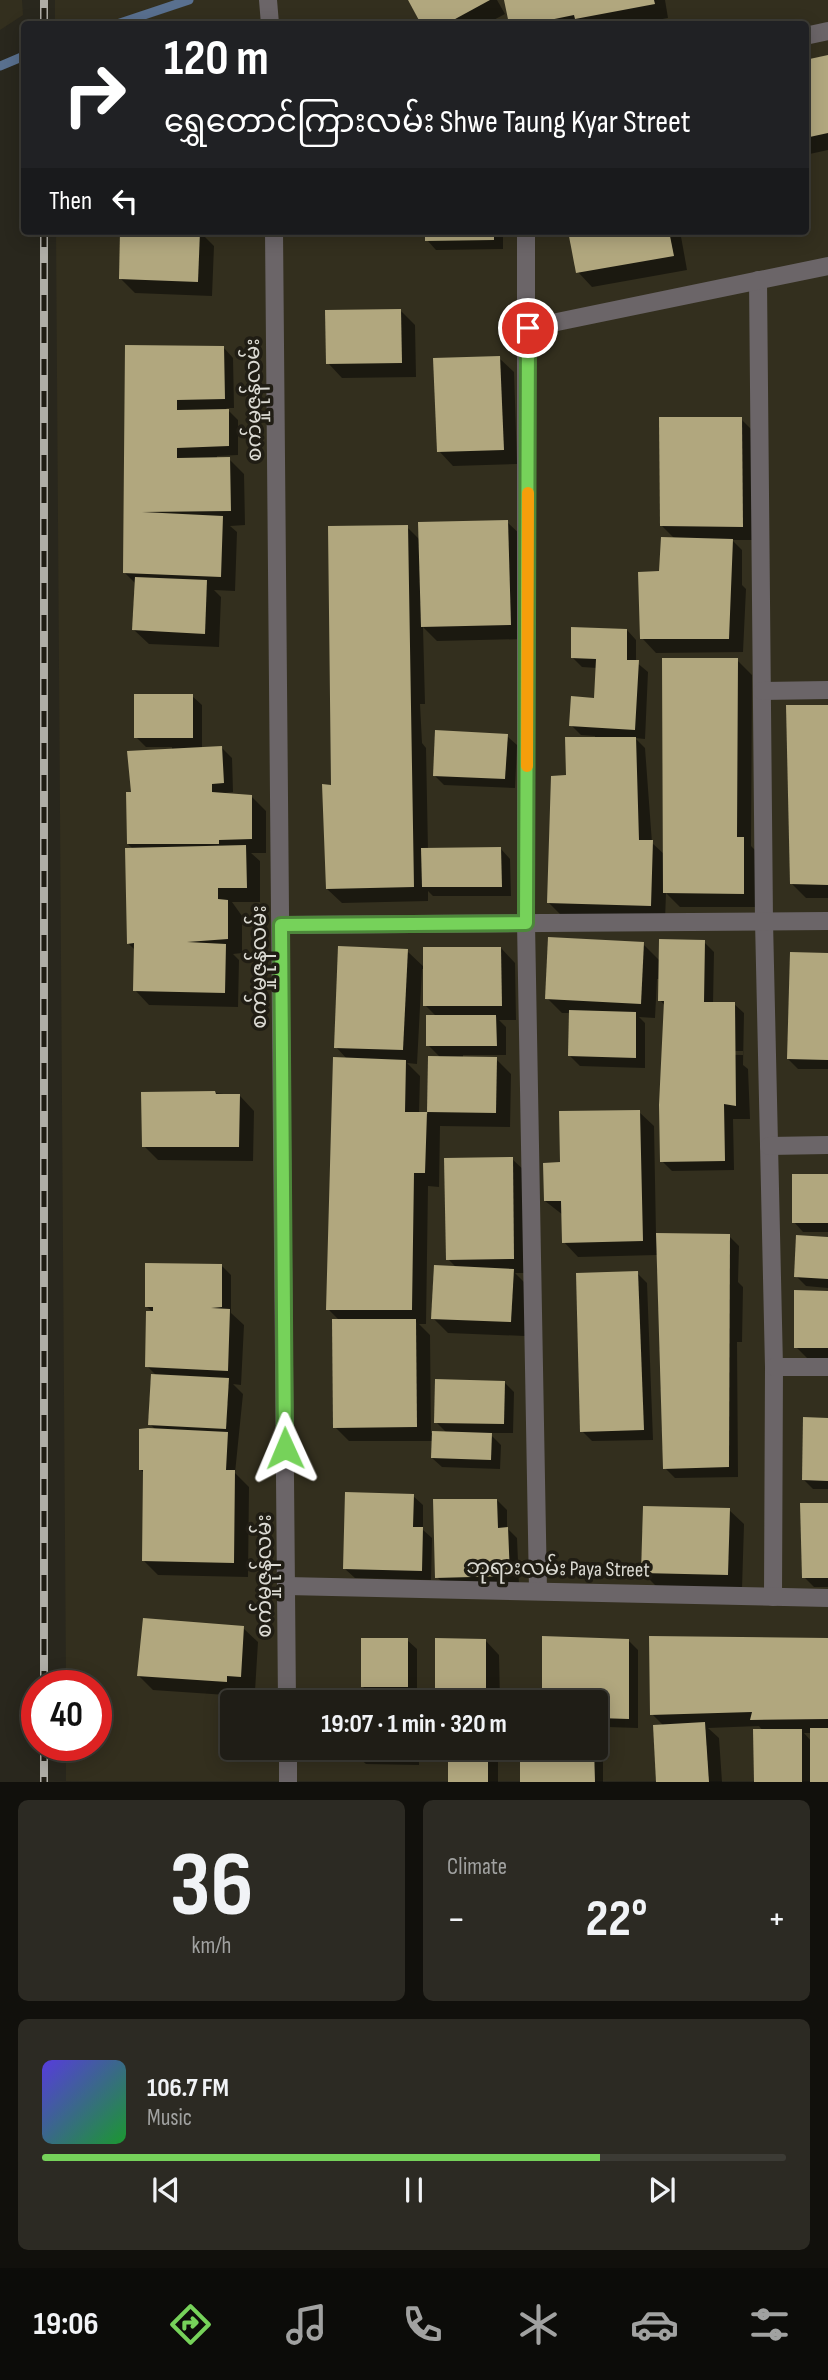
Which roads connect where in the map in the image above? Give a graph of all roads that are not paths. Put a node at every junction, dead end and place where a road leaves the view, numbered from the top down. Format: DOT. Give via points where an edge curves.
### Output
graph roads {
  1 [pos="268,0"];
  2 [pos="270,21"];
  3 [pos="828,32"];
  4 [pos="809,35"];
  5 [pos="274,235"];
  6 [pos="526,235"];
  7 [pos="828,265"];
  8 [pos="758,280"];
  9 [pos="528,328"];
  10 [pos="828,690"];
  11 [pos="762,691"];
  12 [pos="764,921"];
  13 [pos="828,921"];
  14 [pos="526,923"];
  15 [pos="281,925"];
  16 [pos="828,1145"];
  17 [pos="769,1146"];
  18 [pos="774,1367"];
  19 [pos="828,1367"];
  20 [pos="286,1586"];
  21 [pos="538,1590"];
  22 [pos="773,1597"];
  23 [pos="828,1598"];
  24 [pos="287,1690"];
  25 [pos="288,1760"];
  26 [pos="288,1782"];
  1 -- 2 [label="street"];
  3 -- 4 [label="street"];
  5 -- 15 [label="street, စက်မှုဇုန်လမ်း"];
  6 -- 9 [label="street"];
  7 -- 8 [label="street"];
  8 -- 9 [label="street"];
  8 -- 11 [label="street"];
  9 -- 14 [label="street"];
  10 -- 11 [label="street"];
  11 -- 12 [label="street"];
  12 -- 13 [label="street"];
  12 -- 14 [label="street"];
  12 -- 17 [label="street"];
  14 -- 15 [label="street"];
  14 -- 21 [label="street"];
  15 -- 20 [label="street, စက်မှုဇုန်လမ်း"];
  16 -- 17 [label="street"];
  17 -- 18 [label="street"];
  18 -- 19 [label="street"];
  18 -- 22 [label="street"];
  20 -- 21 [label="street, ဘုရားလမ်း Paya Street"];
  20 -- 24 [label="street, စက်မှုဇုန်လမ်း"];
  21 -- 22 [label="street, ဘုရားလမ်း Paya Street"];
  22 -- 23 [label="street, ဘုရားလမ်း Paya Street"];
  25 -- 26 [label="street"];
}
